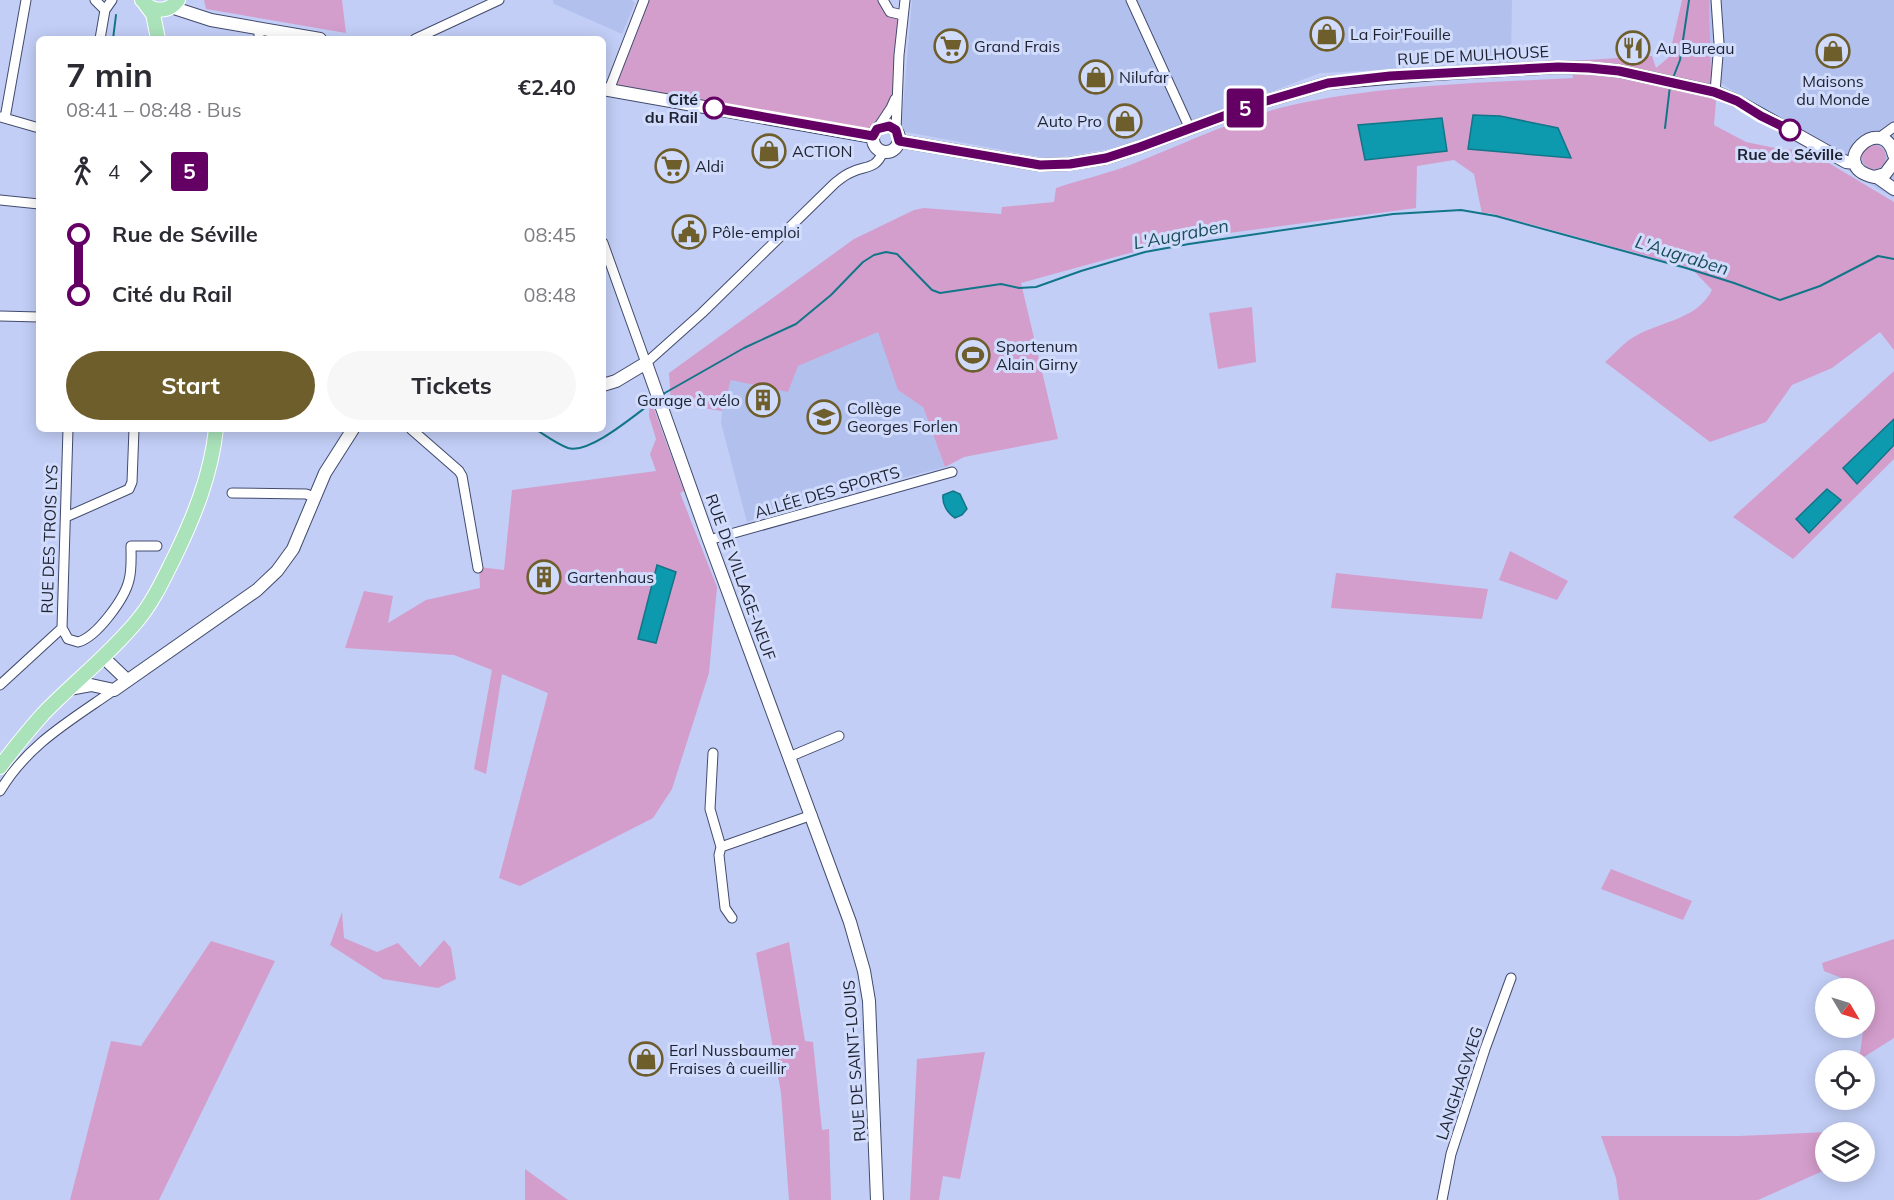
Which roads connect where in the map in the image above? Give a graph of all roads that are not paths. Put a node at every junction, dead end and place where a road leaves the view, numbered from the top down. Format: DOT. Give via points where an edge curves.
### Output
graph roads {
  1 [pos="26,0"];
  2 [pos="95,0"];
  3 [pos="112,0"];
  4 [pos="184,0"];
  5 [pos="499,0"];
  6 [pos="644,0"];
  7 [pos="883,0"];
  8 [pos="905,0"];
  9 [pos="1131,0"];
  10 [pos="1716,0"];
  11 [pos="145,2"];
  12 [pos="172,5"];
  13 [pos="105,10"];
  14 [pos="197,15"];
  15 [pos="903,15"];
  16 [pos="259,34"];
  17 [pos="101,36"];
  18 [pos="158,36"];
  19 [pos="159,36"];
  20 [pos="283,36"];
  21 [pos="421,36"];
  22 [pos="606,89"];
  23 [pos="897,91"];
  24 [pos="1714,92"];
  25 [pos="2,118"];
  26 [pos="36,127"];
  27 [pos="1190,129"];
  28 [pos="1894,129"];
  29 [pos="875,133"];
  30 [pos="898,136"];
  31 [pos="1879,138"];
  32 [pos="1858,147"];
  33 [pos="883,152"];
  34 [pos="1830,153"];
  35 [pos="1893,161"];
  36 [pos="1855,163"];
  37 [pos="1877,177"];
  38 [pos="1894,189"];
  39 [pos="0,200"];
  40 [pos="36,204"];
  41 [pos="606,251"];
  42 [pos="0,316"];
  43 [pos="36,317"];
  44 [pos="646,363"];
  45 [pos="606,384"];
  46 [pos="68,432"];
  47 [pos="134,432"];
  48 [pos="216,432"];
  49 [pos="351,432"];
  50 [pos="414,432"];
  51 [pos="952,472"];
  52 [pos="232,493"];
  53 [pos="314,497"];
  54 [pos="66,517"];
  55 [pos="709,540"];
  56 [pos="157,546"];
  57 [pos="478,568"];
  58 [pos="62,628"];
  59 [pos="103,657"];
  60 [pos="127,680"];
  61 [pos="0,685"];
  62 [pos="69,689"];
  63 [pos="114,690"];
  64 [pos="839,736"];
  65 [pos="713,753"];
  66 [pos="789,757"];
  67 [pos="0,766"];
  68 [pos="0,791"];
  69 [pos="812,815"];
  70 [pos="721,847"];
  71 [pos="732,918"];
  72 [pos="850,922"];
  73 [pos="1511,978"];
  74 [pos="877,1200"];
  75 [pos="1442,1200"];
  1 -- 25 [label="street"];
  2 -- 13 [label="street"];
  3 -- 13 [label="street"];
  4 -- 14 [label="main road"];
  5 -- 21 [label="street"];
  6 -- 22 [label="street"];
  7 -- 15 [label="street" via="890,12"];
  8 -- 15 [label="street"];
  9 -- 27 [label="street"];
  10 -- 24 [label="street" via="1719,44"];
  11 -- 12 [label="main road" via="156,10"];
  11 -- 18 [label="main road" via="153,14"];
  12 -- 14 [label="main road"];
  12 -- 19 [label="main road"];
  13 -- 17 [label="street"];
  14 -- 16 [label="main road"];
  15 -- 23 [label="street"];
  16 -- 20 [label="main road"];
  22 -- 29 [label="main road"];
  23 -- 29 [label="street"];
  23 -- 30 [label="street"];
  24 -- 27 [label="main road, RUE DE MULHOUSE" via="1619,71 1568,67 1352,80 1301,90"];
  24 -- 34 [label="main road, RUE DE MULHOUSE"];
  25 -- 26 [label="street"];
  27 -- 30 [label="main road, RUE DE MULHOUSE" via="1106,158 1040,165"];
  28 -- 31 [label="street"];
  28 -- 35 [label="street"];
  29 -- 30 [label="main road" via="889,126"];
  29 -- 33 [label="main road" via="874,145"];
  30 -- 33 [label="main road" via="894,150"];
  31 -- 32 [label="main road" via="1866,140"];
  31 -- 35 [label="main road" via="1887,141"];
  32 -- 34 [label="main road"];
  32 -- 36 [label="main road"];
  33 -- 44 [label="street" via="877,163 852,171 835,183"];
  34 -- 36 [label="main road, RUE DE MULHOUSE"];
  35 -- 37 [label="main road" via="1885,174"];
  36 -- 37 [label="main road" via="1867,176"];
  37 -- 38 [label="main road"];
  39 -- 40 [label="street"];
  41 -- 44 [label="street, RUE DE VILLAGE-NEUF"];
  42 -- 43 [label="street"];
  44 -- 45 [label="main road"];
  44 -- 55 [label="main road, RUE DE VILLAGE-NEUF"];
  46 -- 54 [label="street, RUE DES TROIS LYS"];
  47 -- 54 [label="street" via="129,489"];
  48 -- 59 [label="main road" via="205,486 158,590"];
  49 -- 53 [label="main road" via="324,473"];
  50 -- 57 [label="street" via="462,476"];
  51 -- 55 [label="street, ALLÉE DES SPORTS"];
  52 -- 53 [label="street"];
  53 -- 60 [label="main road" via="293,549 277,571 241,603"];
  54 -- 58 [label="street, RUE DES TROIS LYS"];
  55 -- 66 [label="main road, RUE DE VILLAGE-NEUF"];
  56 -- 58 [label="street, RUE DES TROIS LYS" via="131,546 125,592 90,636 73,641"];
  58 -- 61 [label="street"];
  59 -- 60 [label="main road"];
  59 -- 62 [label="main road"];
  60 -- 63 [label="main road"];
  62 -- 63 [label="main road" via="91,685"];
  62 -- 67 [label="main road"];
  63 -- 68 [label="street" via="38,743 12,771"];
  64 -- 66 [label="street"];
  65 -- 70 [label="street" via="710,809"];
  66 -- 69 [label="main road, RUE DE VILLAGE-NEUF"];
  69 -- 70 [label="street"];
  69 -- 72 [label="main road, RUE DE VILLAGE-NEUF"];
  70 -- 71 [label="street" via="725,908"];
  72 -- 74 [label="main road, RUE DE SAINT-LOUIS" via="869,1001"];
  73 -- 75 [label="street, LANGHAGWEG" via="1451,1154"];
}
